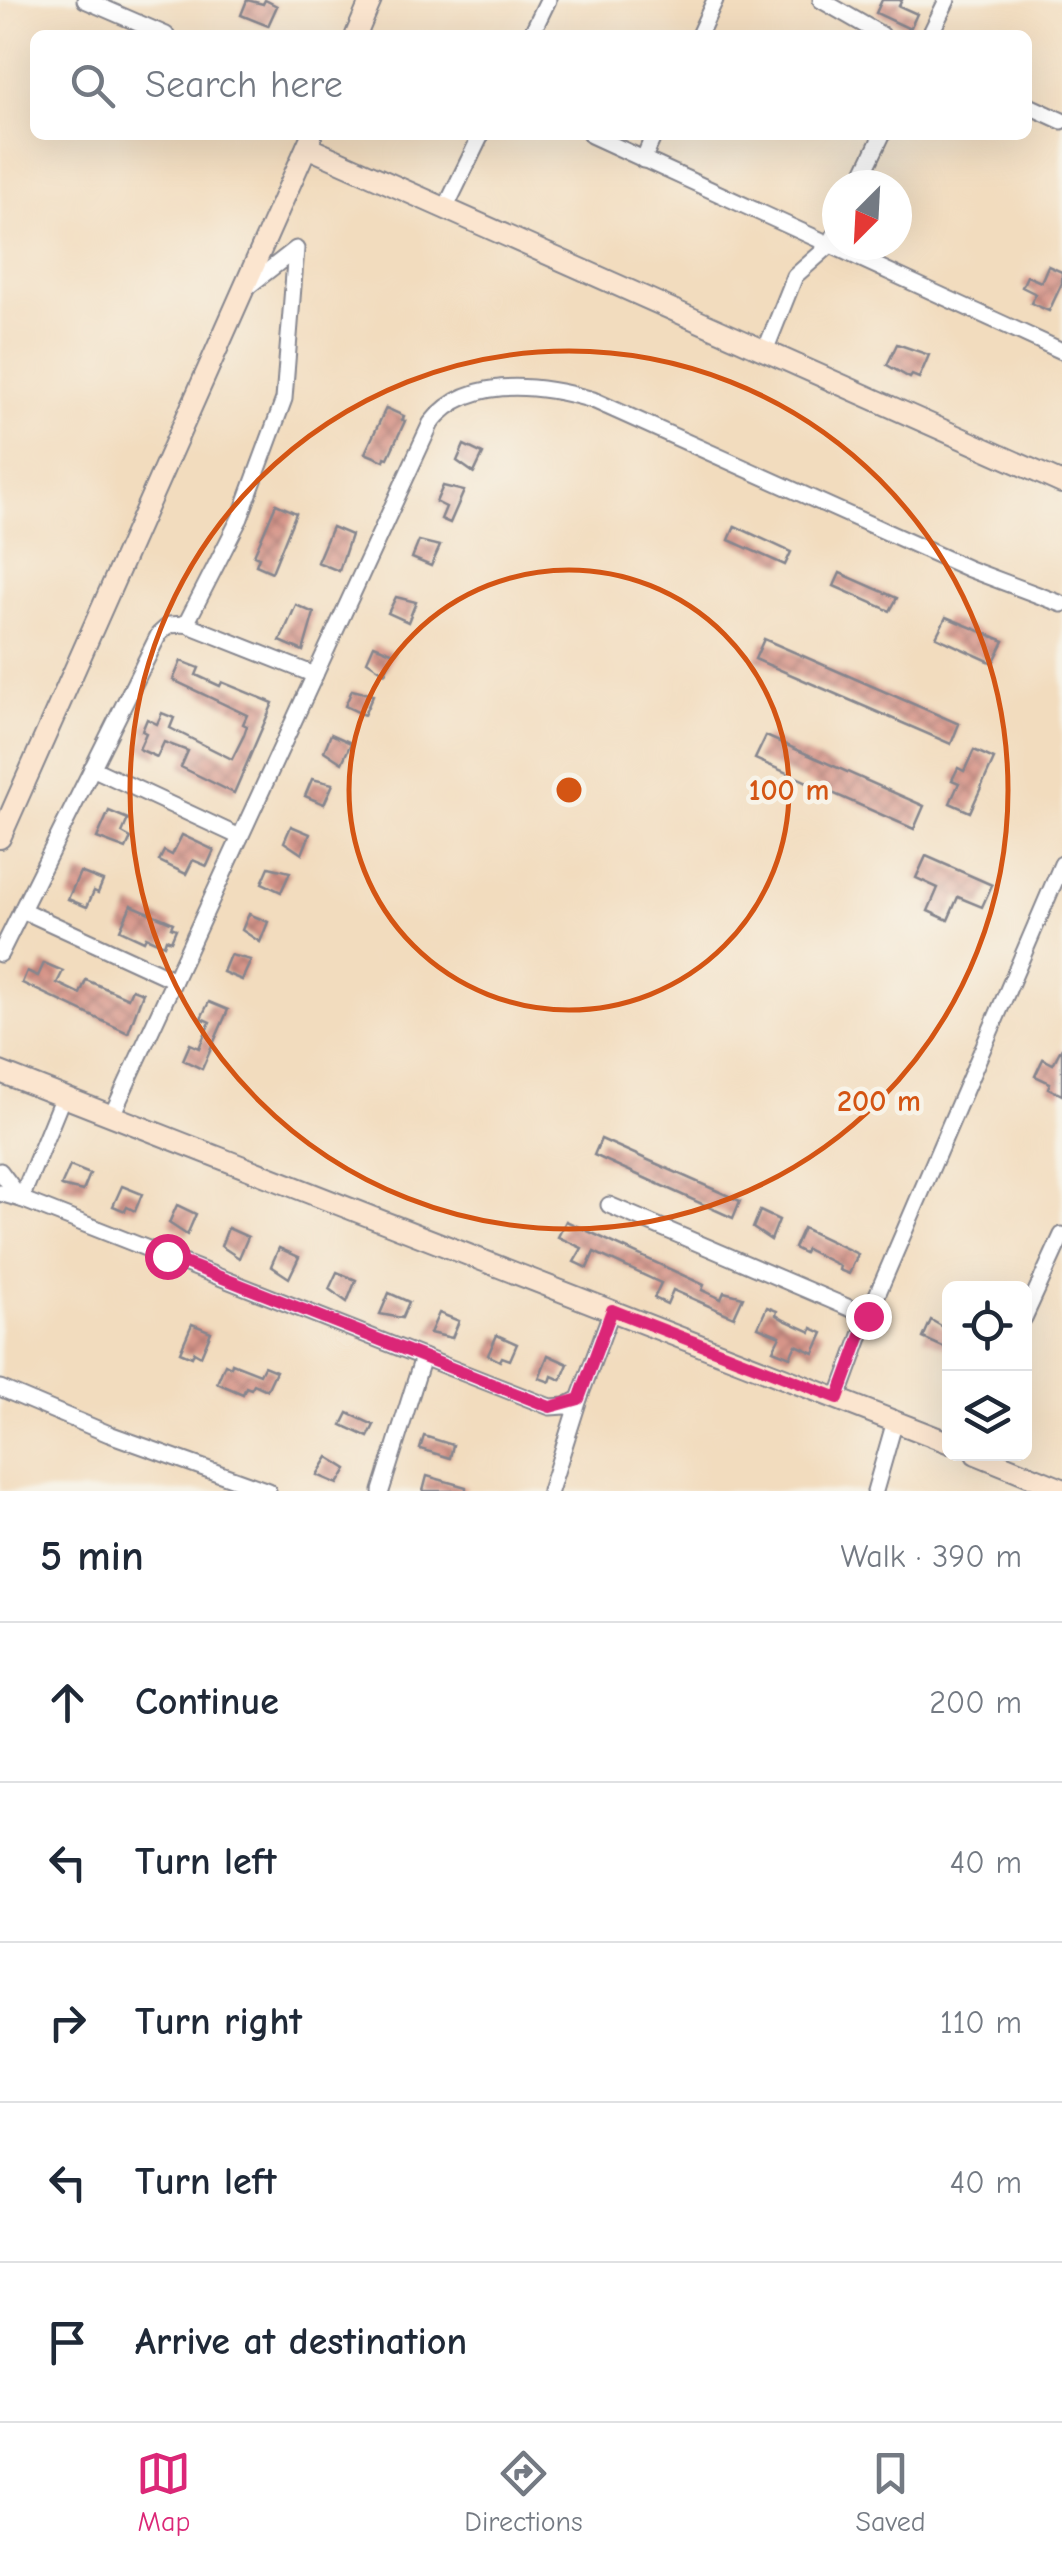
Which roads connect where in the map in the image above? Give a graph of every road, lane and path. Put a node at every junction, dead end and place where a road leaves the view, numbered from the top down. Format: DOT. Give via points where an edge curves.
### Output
graph roads {
  1 [pos="85,0"];
  2 [pos="371,0"];
  3 [pos="548,0"];
  4 [pos="715,0"];
  5 [pos="821,0"];
  6 [pos="946,0"];
  7 [pos="154,30"];
  8 [pos="358,30"];
  9 [pos="533,30"];
  10 [pos="701,30"];
  11 [pos="873,30"];
  12 [pos="932,30"];
  13 [pos="1032,107"];
  14 [pos="1062,121"];
  15 [pos="479,140"];
  16 [pos="601,140"];
  17 [pos="652,140"];
  18 [pos="880,140"];
  19 [pos="309,141"];
  20 [pos="643,160"];
  21 [pos="865,170"];
  22 [pos="446,207"];
  23 [pos="822,243"];
  24 [pos="822,252"];
  25 [pos="860,260"];
  26 [pos="239,293"];
  27 [pos="765,351"];
  28 [pos="1062,351"];
  29 [pos="1062,484"];
  30 [pos="1062,604"];
  31 [pos="186,624"];
  32 [pos="315,675"];
  33 [pos="92,768"];
  34 [pos="240,837"];
  35 [pos="0,838"];
  36 [pos="1062,864"];
  37 [pos="22,910"];
  38 [pos="0,954"];
  39 [pos="174,980"];
  40 [pos="0,1072"];
  41 [pos="63,1096"];
  42 [pos="112,1115"];
  43 [pos="0,1171"];
  44 [pos="0,1193"];
  45 [pos="21,1199"];
  46 [pos="609,1205"];
  47 [pos="1062,1235"];
  48 [pos="1057,1258"];
  49 [pos="1032,1303"];
  50 [pos="612,1310"];
  51 [pos="868,1316"];
  52 [pos="424,1357"];
  53 [pos="0,1388"];
  54 [pos="838,1398"];
  55 [pos="579,1399"];
  56 [pos="895,1422"];
  57 [pos="942,1440"];
  58 [pos="994,1461"];
  59 [pos="1062,1488"];
  60 [pos="268,1491"];
  61 [pos="381,1491"];
  62 [pos="550,1491"];
  63 [pos="875,1491"];
  1 -- 7 [label="street"];
  2 -- 8 [label="street"];
  3 -- 9 [label="street"];
  4 -- 10 [label="street"];
  5 -- 11 [label="street"];
  6 -- 12 [label="street"];
  13 -- 14 [label="street"];
  15 -- 22 [label="street"];
  16 -- 20 [label="street"];
  17 -- 20 [label="street"];
  18 -- 21 [label="street"];
  19 -- 22 [label="street"];
  19 -- 26 [label="street"];
  20 -- 23 [label="street"];
  22 -- 27 [label="street"];
  24 -- 27 [label="street" via="795,276"];
  25 -- 28 [label="street"];
  26 -- 31 [label="street" via="296,248 284,399 240,518"];
  26 -- 35 [label="street"];
  27 -- 29 [label="street"];
  30 -- 32 [label="street" via="593,400 521,386 443,408"];
  31 -- 32 [label="street"];
  31 -- 33 [label="street" via="158,634"];
  32 -- 34 [label="street"];
  33 -- 34 [label="street"];
  33 -- 37 [label="street"];
  34 -- 39 [label="street"];
  36 -- 51 [label="street"];
  37 -- 38 [label="street"];
  37 -- 39 [label="street"];
  39 -- 42 [label="street"];
  40 -- 41 [label="street"];
  41 -- 42 [label="street"];
  41 -- 45 [label="street"];
  42 -- 50 [label="street"];
  43 -- 45 [label="street"];
  44 -- 45 [label="street"];
  45 -- 52 [label="street"];
  46 -- 51 [label="street"];
  47 -- 48 [label="street"];
  48 -- 49 [label="street"];
  50 -- 54 [label="street"];
  50 -- 55 [label="street"];
  51 -- 54 [label="street"];
  52 -- 55 [label="street" via="550,1407"];
  52 -- 61 [label="street"];
  53 -- 60 [label="street"];
  54 -- 56 [label="street"];
  55 -- 62 [label="street"];
  56 -- 57 [label="street"];
  56 -- 63 [label="street"];
  58 -- 59 [label="street"];
}
